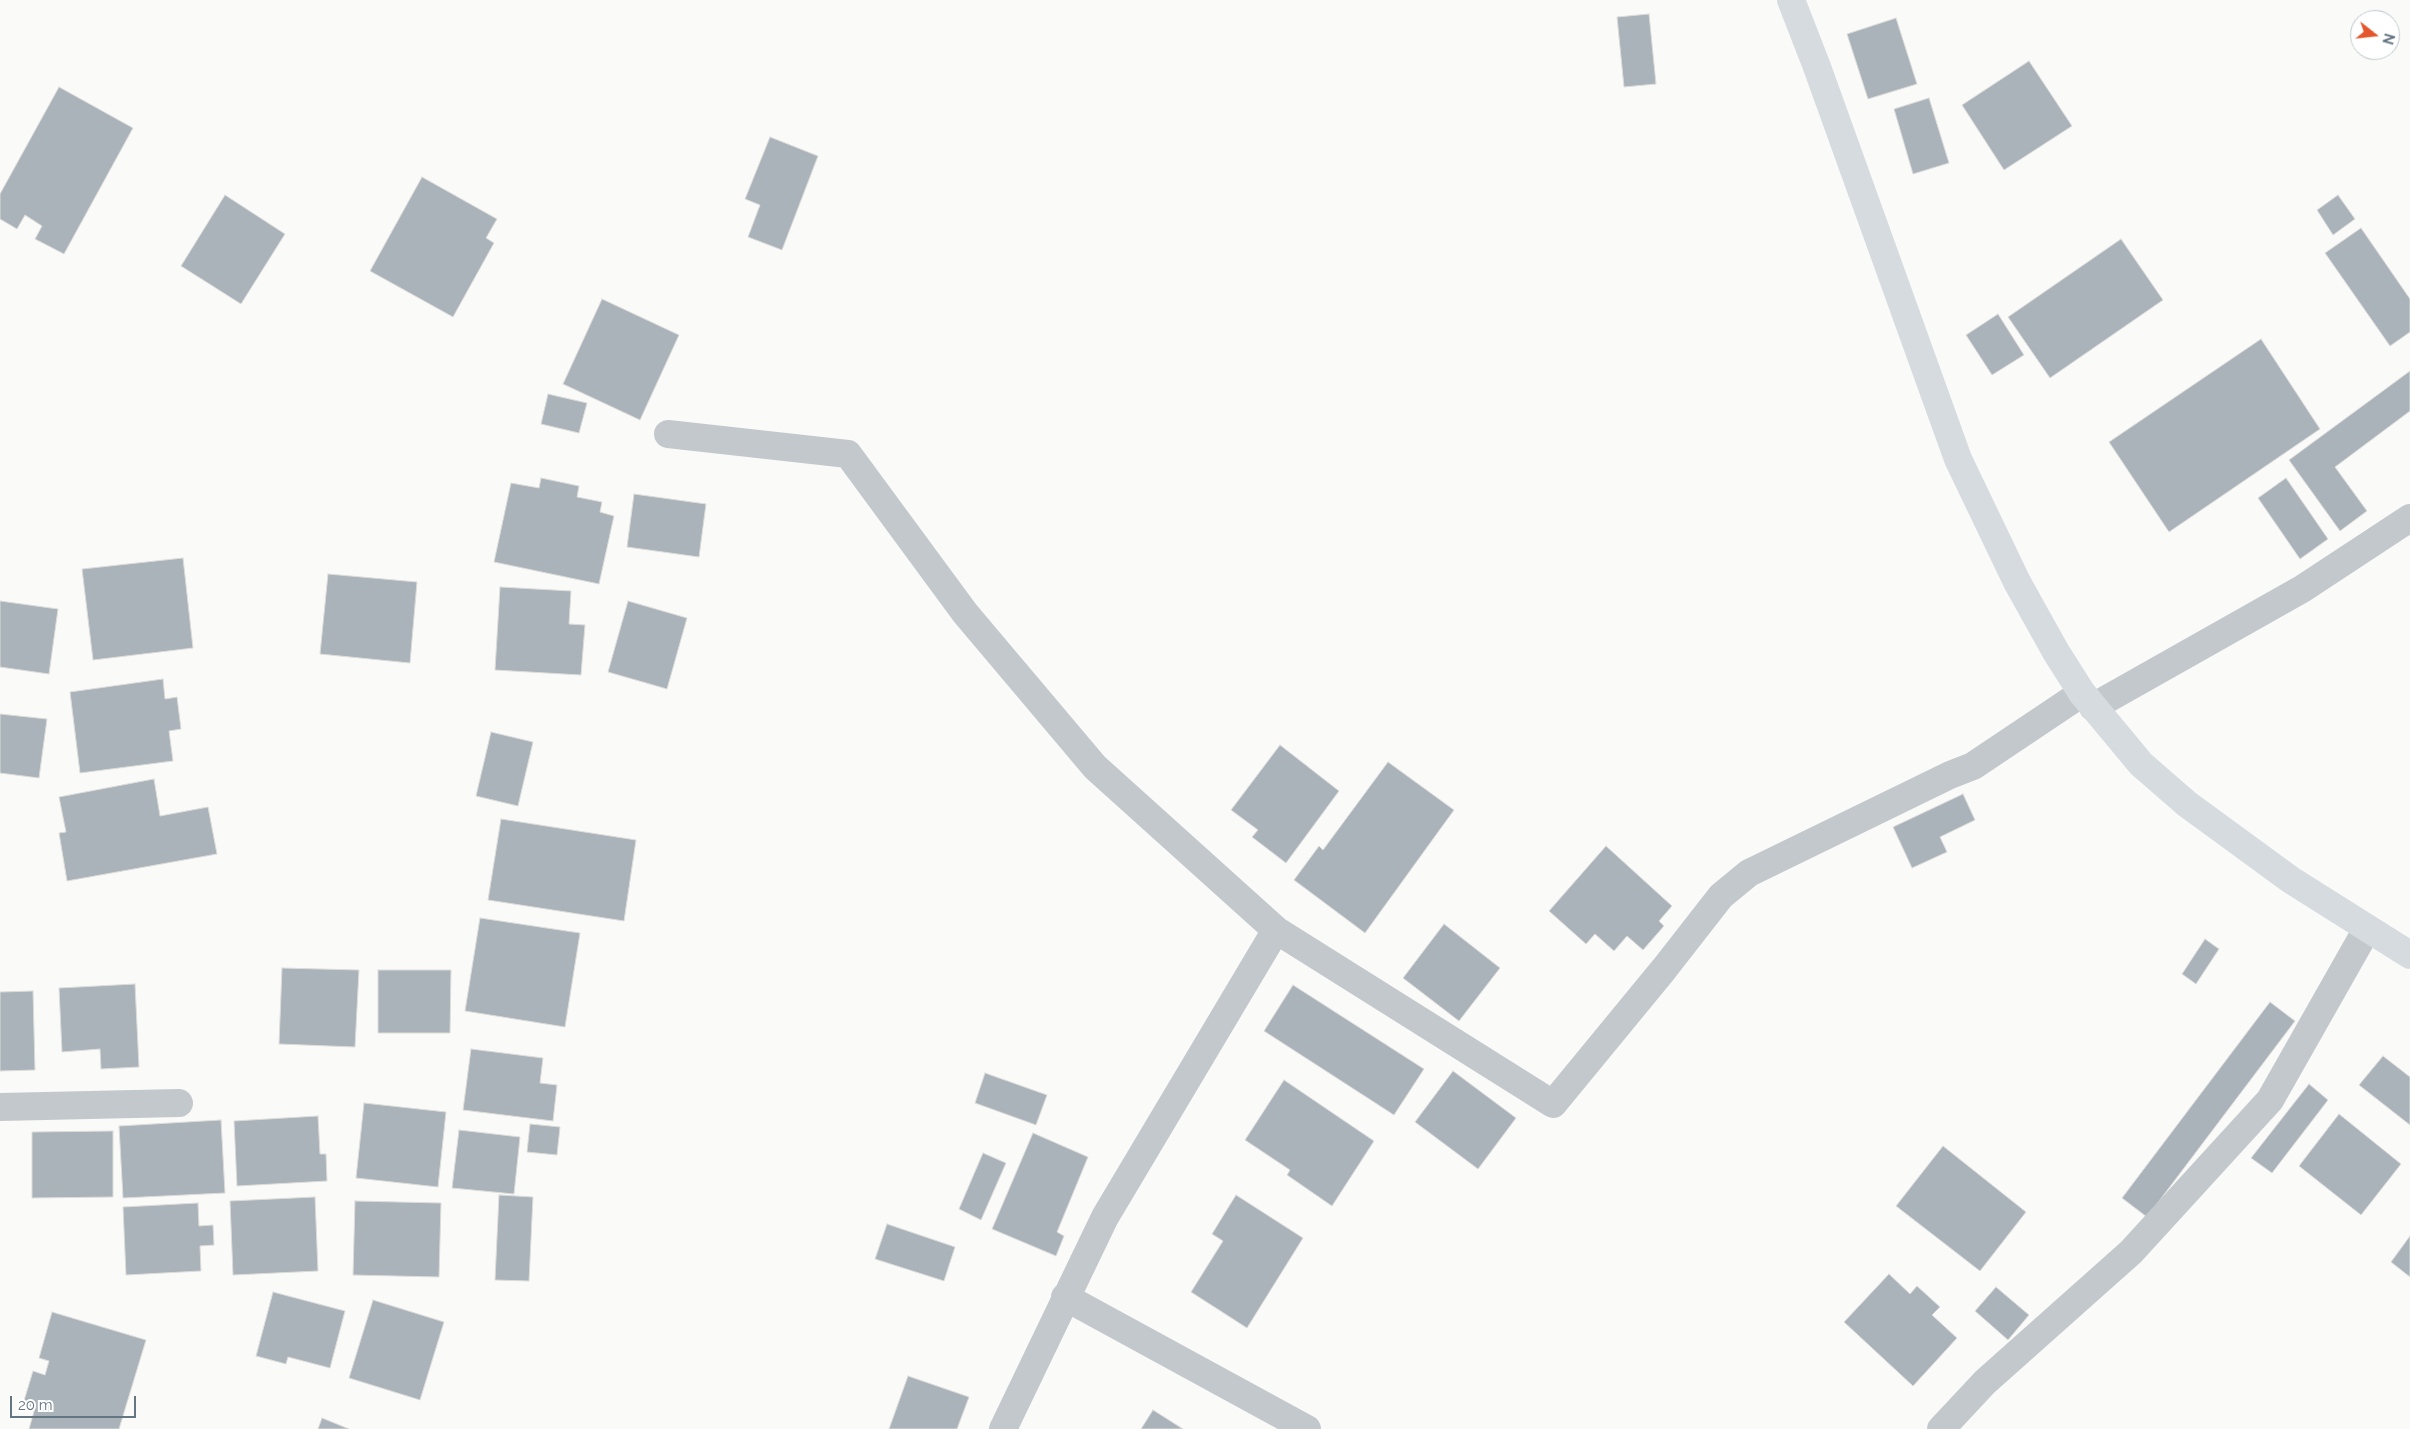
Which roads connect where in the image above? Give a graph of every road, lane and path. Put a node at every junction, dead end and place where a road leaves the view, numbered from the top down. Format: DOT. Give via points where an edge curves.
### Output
graph roads {
  1 [pos="1791,0"];
  2 [pos="668,434"];
  3 [pos="2410,518"];
  4 [pos="2087,700"];
  5 [pos="2367,929"];
  6 [pos="1276,930"];
  7 [pos="2410,954"];
  8 [pos="179,1103"];
  9 [pos="0,1107"];
  10 [pos="1065,1297"];
  11 [pos="1004,1429"];
  12 [pos="1307,1429"];
  13 [pos="1940,1429"];
  1 -- 4 [label="main road" via="1958,459 2018,582 2056,652"];
  2 -- 6 [label="street" via="848,454 965,613 1095,767"];
  3 -- 4 [label="street" via="2302,589"];
  4 -- 5 [label="main road" via="2141,764 2187,804 2291,880"];
  4 -- 6 [label="street" via="1973,766 1749,872 1721,896 1553,1104"];
  5 -- 7 [label="main road"];
  5 -- 13 [label="street" via="2270,1100 2131,1252 1985,1382"];
  6 -- 10 [label="street" via="1105,1217"];
  8 -- 9 [label="street"];
  10 -- 11 [label="street"];
  10 -- 12 [label="street"];
}
